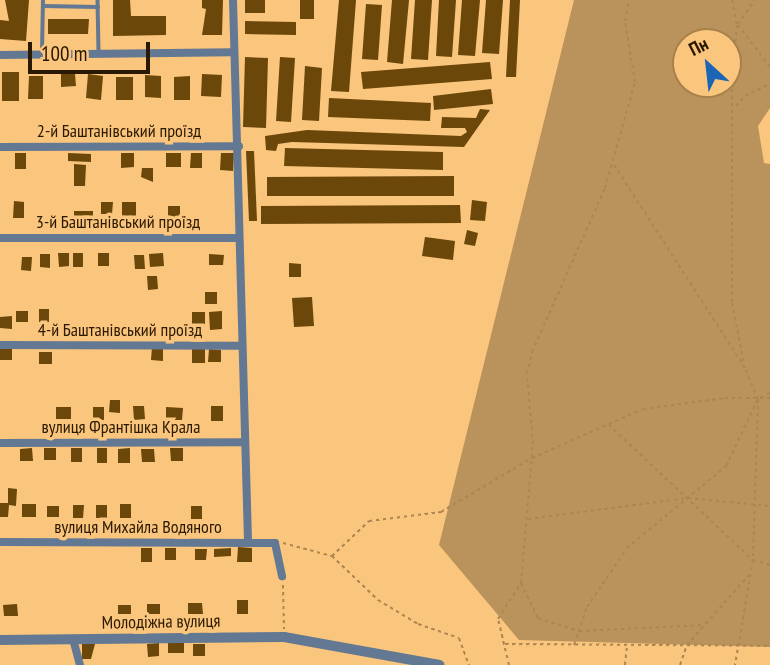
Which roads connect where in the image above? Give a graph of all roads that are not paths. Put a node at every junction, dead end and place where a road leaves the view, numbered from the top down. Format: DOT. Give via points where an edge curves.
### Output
graph roads {
  1 [pos="43,0"];
  2 [pos="98,0"];
  3 [pos="233,0"];
  4 [pos="43,6"];
  5 [pos="99,7"];
  6 [pos="232,52"];
  7 [pos="42,54"];
  8 [pos="99,54"];
  9 [pos="0,55"];
  10 [pos="239,146"];
  11 [pos="0,147"];
  12 [pos="0,238"];
  13 [pos="236,238"];
  14 [pos="0,345"];
  15 [pos="240,346"];
  16 [pos="243,442"];
  17 [pos="0,443"];
  18 [pos="0,542"];
  19 [pos="247,542"];
  20 [pos="282,576"];
  21 [pos="74,639"];
  22 [pos="0,640"];
  23 [pos="80,665"];
  24 [pos="440,665"];
  1 -- 4 [label="lane"];
  2 -- 5 [label="lane"];
  3 -- 6 [label="street"];
  4 -- 5 [label="lane"];
  4 -- 7 [label="lane"];
  5 -- 8 [label="lane"];
  6 -- 8 [label="street"];
  6 -- 10 [label="street"];
  7 -- 8 [label="street"];
  7 -- 9 [label="street"];
  10 -- 11 [label="street, 2-й Баштанівський проїзд"];
  10 -- 13 [label="street"];
  12 -- 13 [label="street, 3-й Баштанівський проїзд"];
  13 -- 15 [label="street"];
  14 -- 15 [label="street, 4-й Баштанівський проїзд"];
  15 -- 16 [label="street"];
  16 -- 17 [label="street, вулиця Франтішка Крала"];
  16 -- 19 [label="street"];
  18 -- 19 [label="street, вулиця Михайла Водяного"];
  19 -- 20 [label="street, вулиця Михайла Водяного" via="275,543"];
  21 -- 22 [label="street, Молодіжна вулиця"];
  21 -- 23 [label="street"];
  21 -- 24 [label="street, Молодіжна вулиця" via="285,637"];
}
